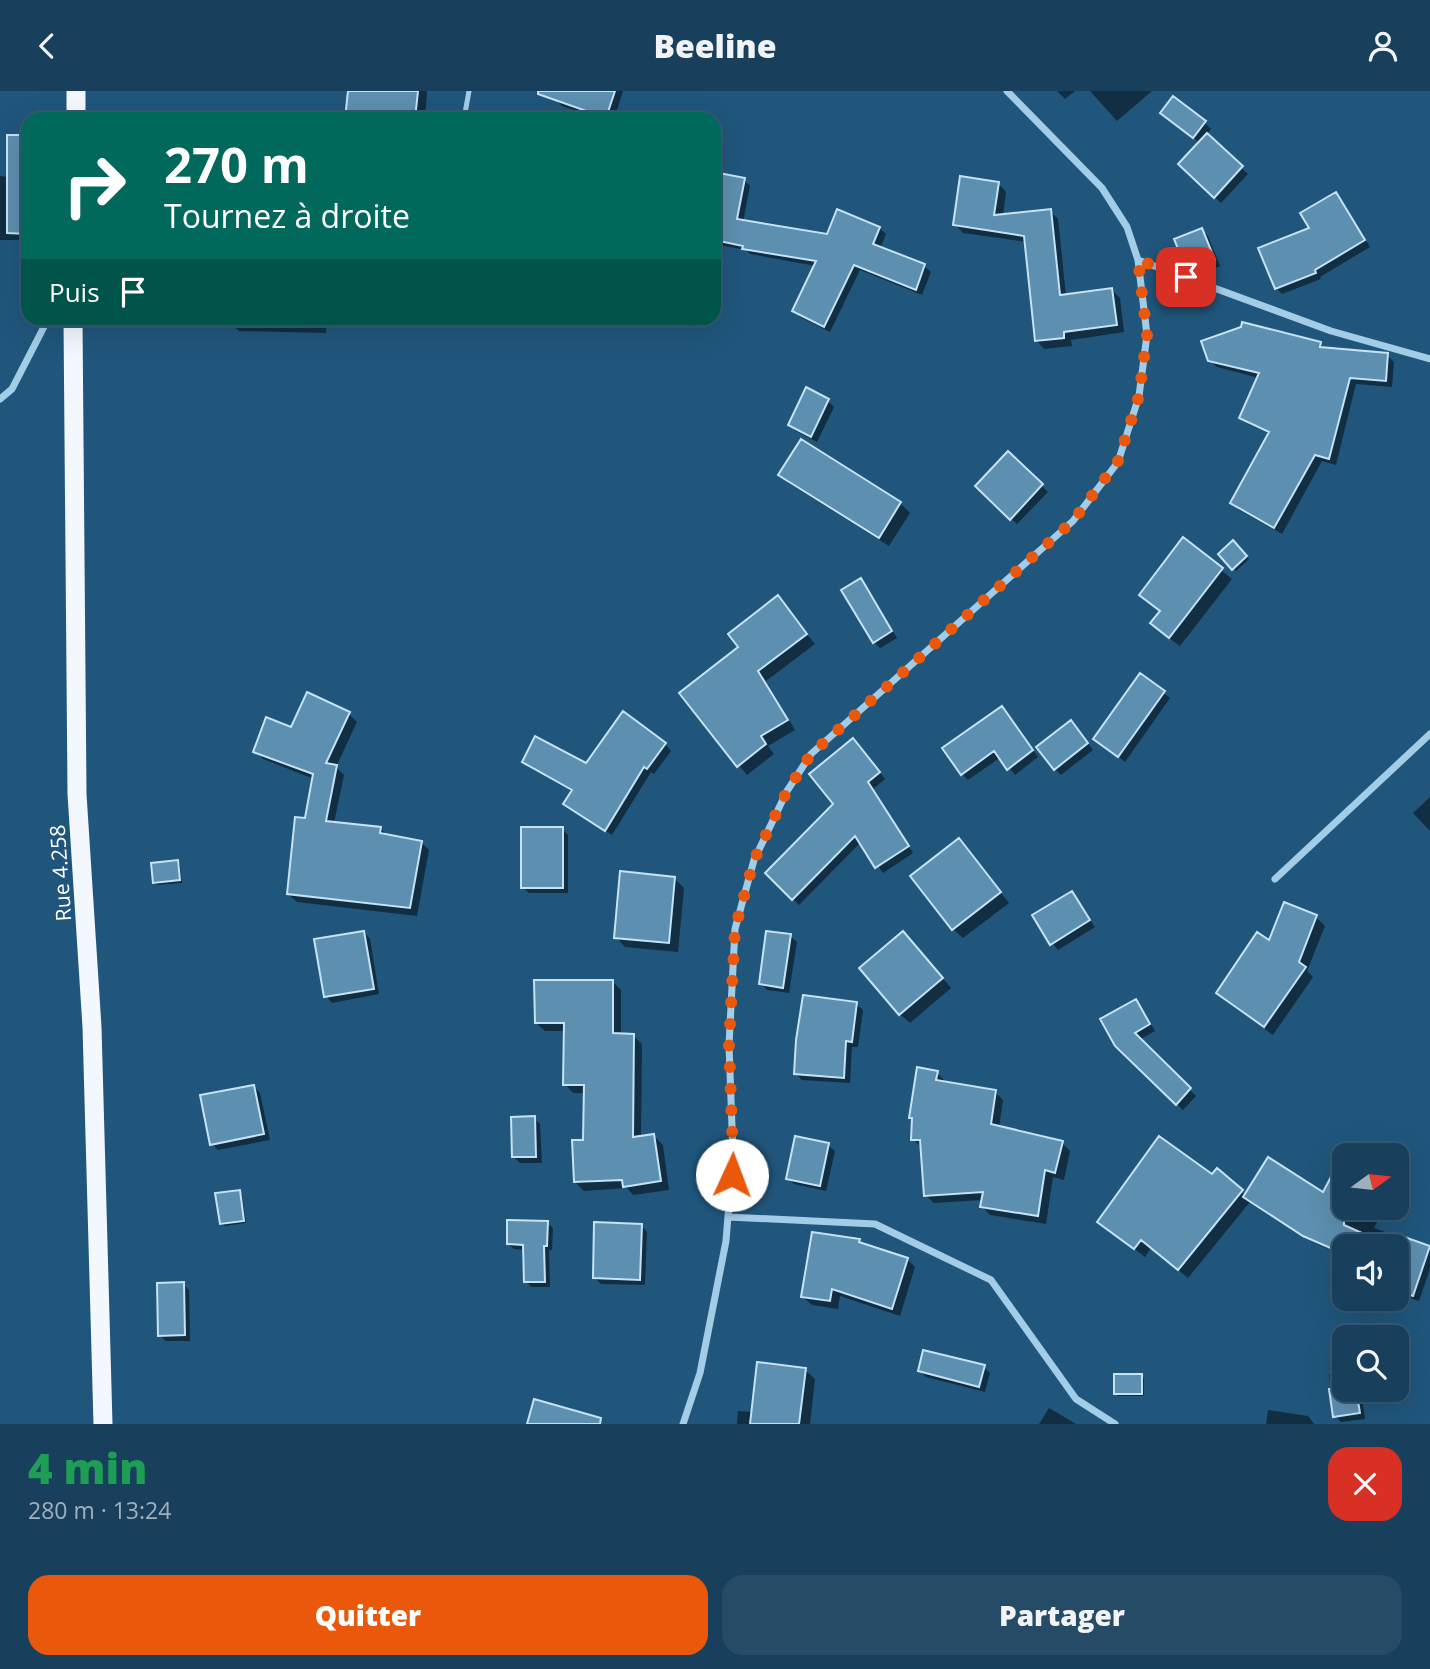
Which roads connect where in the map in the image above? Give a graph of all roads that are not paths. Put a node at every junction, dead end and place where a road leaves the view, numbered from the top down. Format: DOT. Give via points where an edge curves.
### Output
graph roads {
  1 [pos="76,91"];
  2 [pos="469,91"];
  3 [pos="1007,91"];
  4 [pos="76,112"];
  5 [pos="465,112"];
  6 [pos="1138,260"];
  7 [pos="44,326"];
  8 [pos="73,326"];
  9 [pos="1430,359"];
  10 [pos="0,399"];
  11 [pos="1430,734"];
  12 [pos="1275,879"];
  13 [pos="728,1217"];
  14 [pos="103,1424"];
  15 [pos="683,1424"];
  16 [pos="1115,1424"];
  1 -- 4 [label="highway"];
  2 -- 5 [label="lane"];
  3 -- 6 [label="street" via="1102,188 1127,227"];
  6 -- 9 [label="street" via="1331,331"];
  6 -- 13 [label="street" via="1147,335 1139,396 1118,461 1073,521 811,754 787,791 754,860 735,929"];
  7 -- 10 [label="street" via="12,389"];
  8 -- 14 [label="highway, Rue 4.258" via="78,794 92,1027"];
  11 -- 12 [label="street"];
  13 -- 15 [label="street" via="700,1373"];
  13 -- 16 [label="street" via="875,1224 991,1280 1076,1399"];
}
